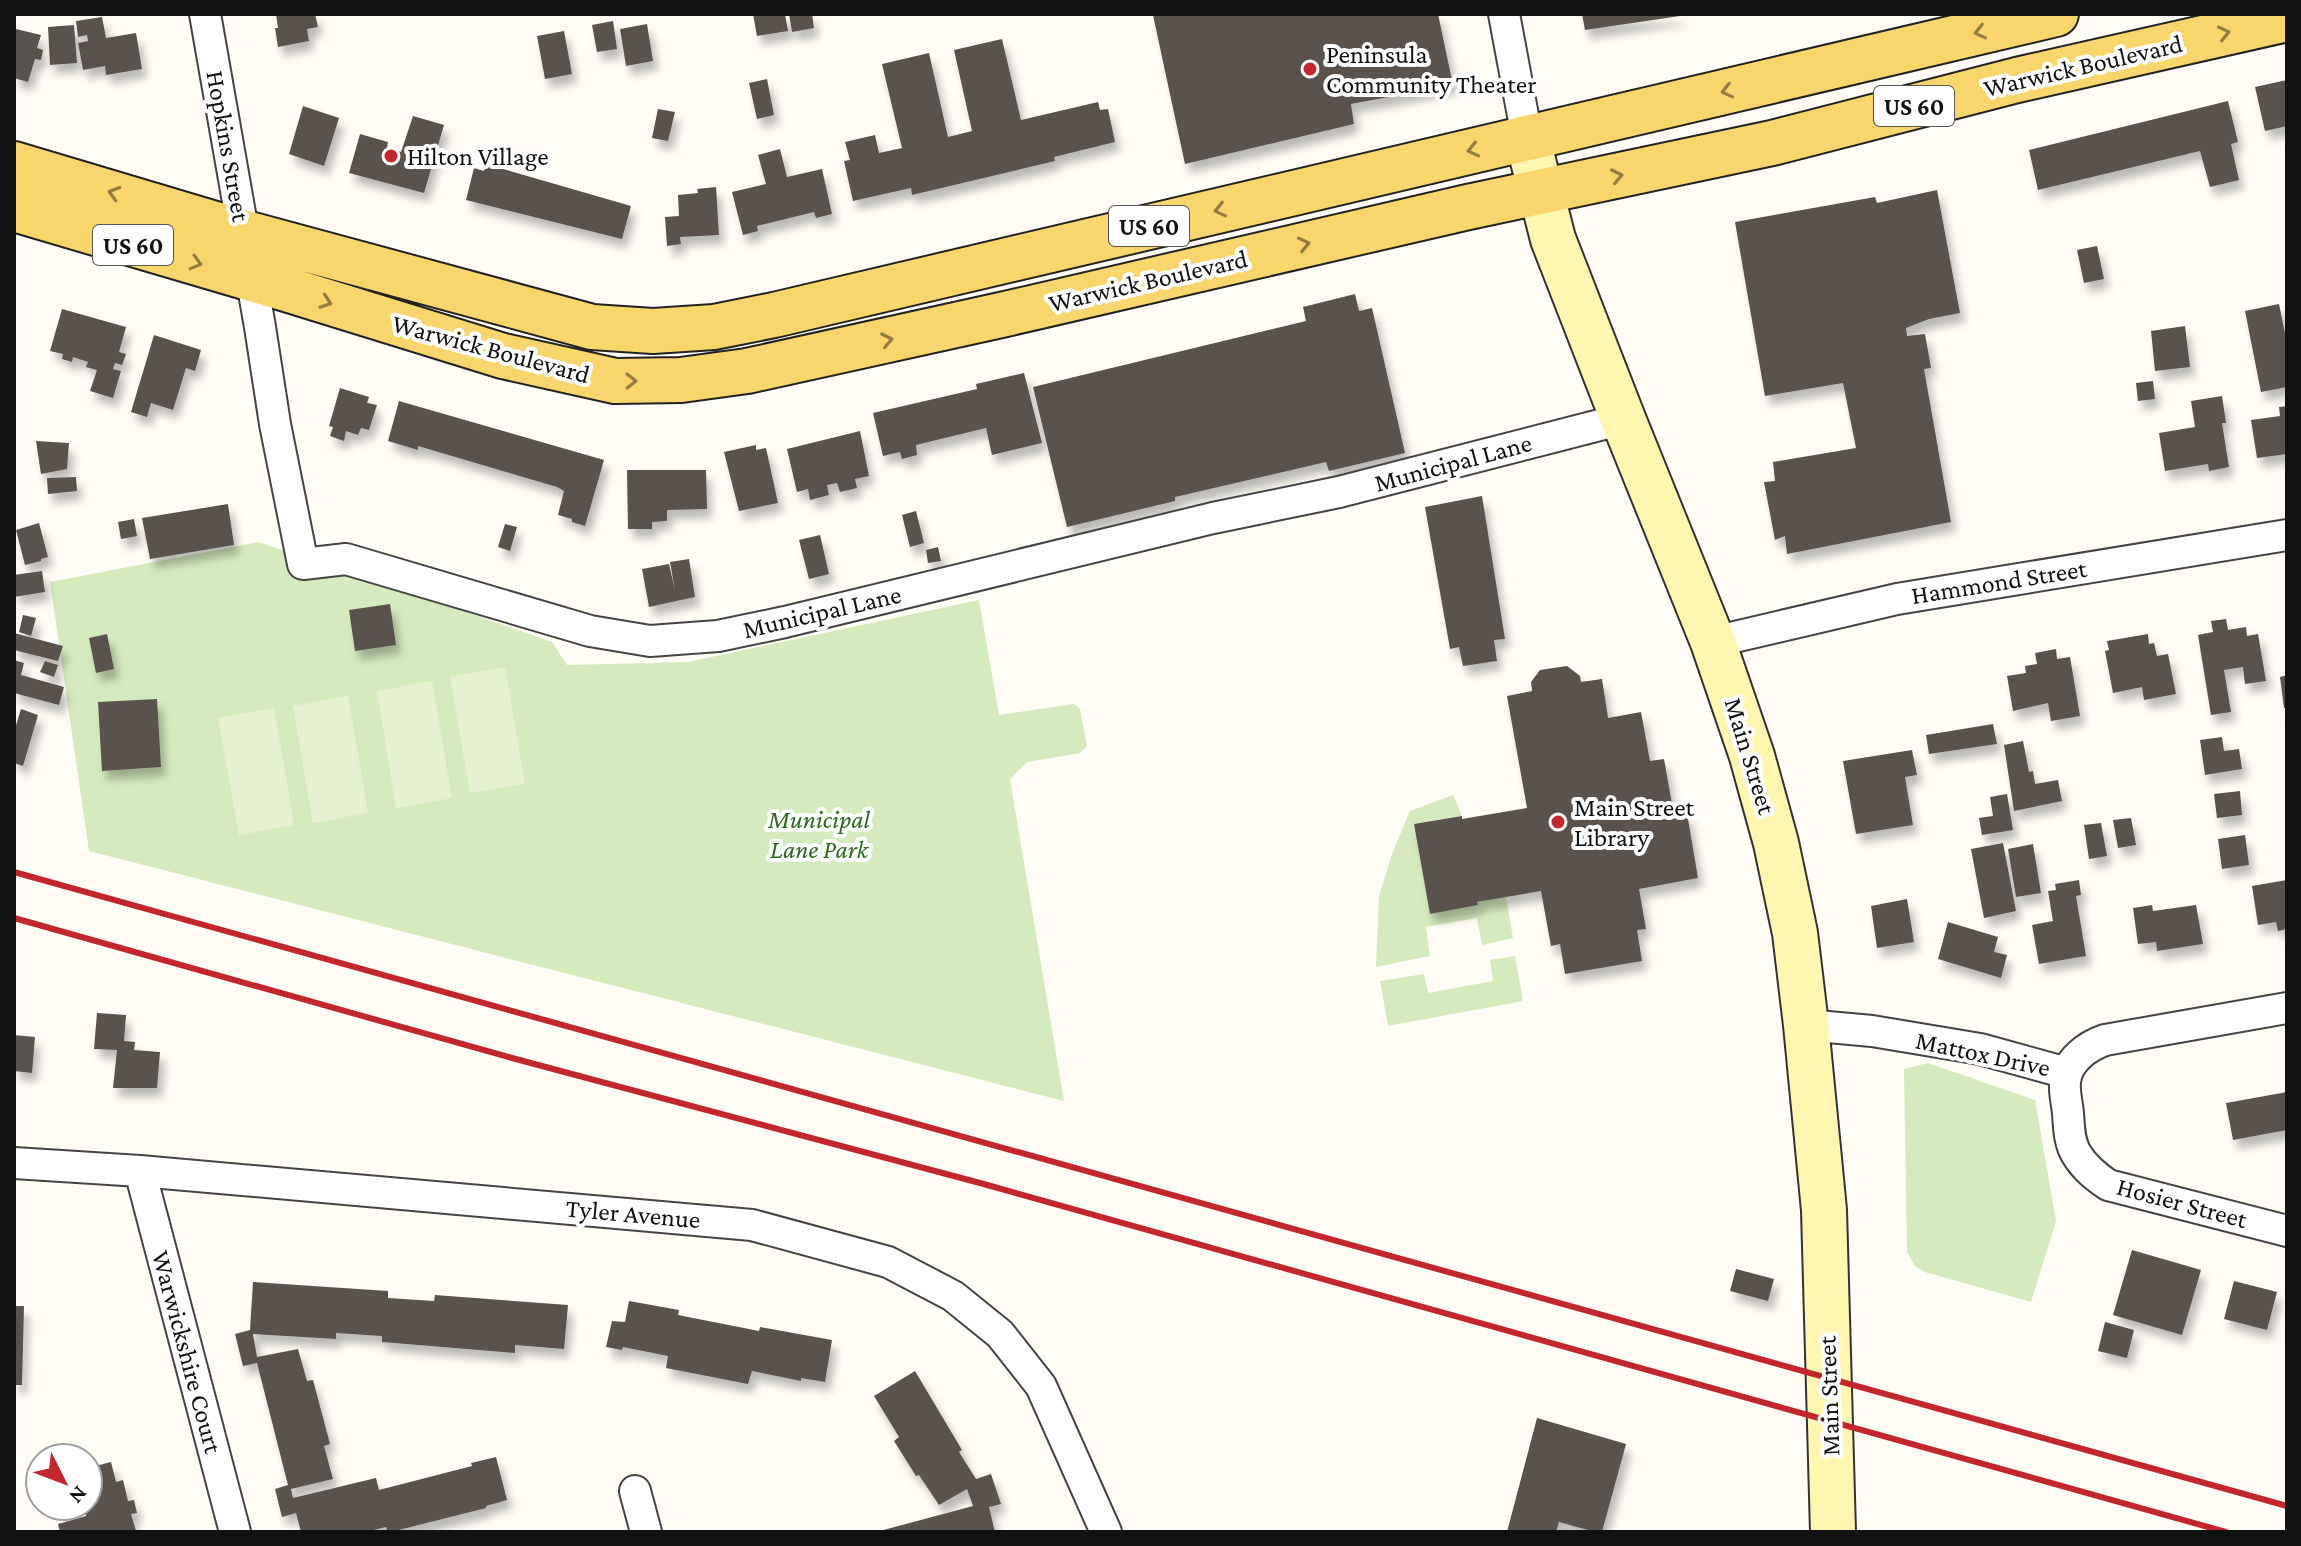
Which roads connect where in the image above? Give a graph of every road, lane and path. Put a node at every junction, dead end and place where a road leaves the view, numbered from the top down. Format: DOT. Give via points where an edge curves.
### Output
graph roads {
  1 [pos="205,14"];
  2 [pos="1504,14"];
  3 [pos="2056,14"];
  4 [pos="2287,19"];
  5 [pos="1527,137"];
  6 [pos="14,164"];
  7 [pos="1540,191"];
  8 [pos="14,209"];
  9 [pos="242,232"];
  10 [pos="251,279"];
  11 [pos="1623,419"];
  12 [pos="2287,535"];
  13 [pos="1713,642"];
  14 [pos="2287,1008"];
  15 [pos="1806,1025"];
  16 [pos="2067,1073"];
  17 [pos="14,1163"];
  18 [pos="140,1171"];
  19 [pos="2287,1231"];
  20 [pos="635,1491"];
  21 [pos="235,1532"];
  22 [pos="646,1532"];
  23 [pos="1106,1532"];
  24 [pos="1833,1532"];
  1 -- 9 [label="street, Hopkins Street"];
  2 -- 5 [label="street, Main Street"];
  3 -- 5 [label="main road, Warwick Boulevard / US 60, one-way"];
  7 -- 4 [label="main road, Warwick Boulevard / US 60, one-way" via="1772,143"];
  5 -- 7 [label="main road, Main Street"];
  5 -- 9 [label="main road, Warwick Boulevard / US 60, one-way" via="774,315 699,328 592,327"];
  9 -- 6 [label="main road, Warwick Boulevard / US 60, one-way"];
  10 -- 7 [label="main road, Warwick Boulevard / US 60, one-way" via="557,370 615,381 681,380 747,371"];
  7 -- 11 [label="main road, Main Street" via="1553,239"];
  8 -- 10 [label="main road, Warwick Boulevard / US 60, one-way"];
  9 -- 10 [label="street, Hopkins Street"];
  10 -- 11 [label="street, Municipal Lane" via="303,564 346,559 590,631 650,641 718,636 785,622 1339,492"];
  11 -- 13 [label="main road, Main Street"];
  12 -- 13 [label="street, Hammond Street" via="1897,599"];
  13 -- 15 [label="main road, Main Street" via="1776,843 1795,933"];
  14 -- 16 [label="street, Mattox Drive" via="2094,1043"];
  15 -- 16 [label="street, Mattox Drive" via="1980,1049"];
  15 -- 24 [label="main road, Main Street" via="1824,1210"];
  16 -- 19 [label="street, Hosier Street" via="2069,1134 2075,1152 2108,1185"];
  17 -- 18 [label="street, Tyler Avenue"];
  18 -- 21 [label="street, Warwickshire Court"];
  18 -- 23 [label="street, Tyler Avenue" via="752,1225 888,1262 953,1296 1000,1334 1041,1386"];
  20 -- 22 [label="street"];
}
